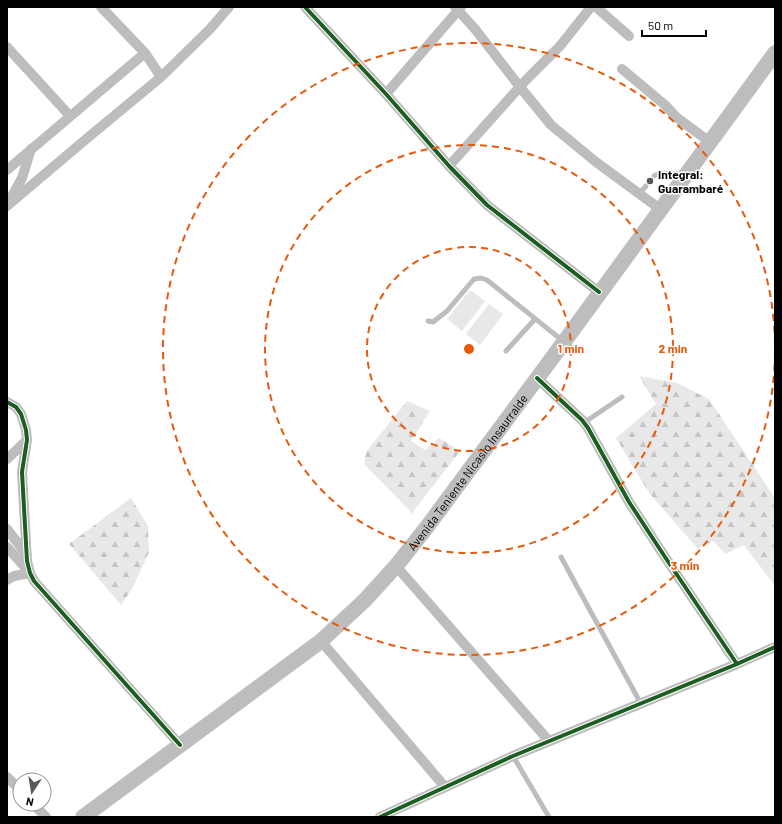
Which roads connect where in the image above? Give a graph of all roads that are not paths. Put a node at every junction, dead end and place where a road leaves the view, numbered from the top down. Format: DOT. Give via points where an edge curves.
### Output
graph roads {
  1 [pos="101,7"];
  2 [pos="228,7"];
  3 [pos="305,7"];
  4 [pos="591,7"];
  5 [pos="596,7"];
  6 [pos="458,8"];
  7 [pos="629,36"];
  8 [pos="7,47"];
  9 [pos="144,53"];
  10 [pos="775,53"];
  11 [pos="622,68"];
  12 [pos="161,77"];
  13 [pos="520,87"];
  14 [pos="386,94"];
  15 [pos="70,116"];
  16 [pos="710,142"];
  17 [pos="32,149"];
  18 [pos="450,166"];
  19 [pos="7,170"];
  20 [pos="686,175"];
  21 [pos="654,176"];
  22 [pos="7,206"];
  23 [pos="660,209"];
  24 [pos="599,292"];
  25 [pos="535,319"];
  26 [pos="428,321"];
  27 [pos="564,342"];
  28 [pos="506,351"];
  29 [pos="537,378"];
  30 [pos="622,397"];
  31 [pos="7,402"];
  32 [pos="585,424"];
  33 [pos="27,440"];
  34 [pos="7,459"];
  35 [pos="7,529"];
  36 [pos="7,547"];
  37 [pos="27,555"];
  38 [pos="561,557"];
  39 [pos="396,566"];
  40 [pos="30,573"];
  41 [pos="7,580"];
  42 [pos="321,641"];
  43 [pos="775,647"];
  44 [pos="737,664"];
  45 [pos="642,704"];
  46 [pos="549,741"];
  47 [pos="180,745"];
  48 [pos="513,756"];
  49 [pos="444,787"];
  50 [pos="83,817"];
  51 [pos="380,817"];
  52 [pos="549,817"];
  1 -- 9 [label="street"];
  2 -- 12 [label="street" via="210,29"];
  3 -- 14 [label="street"];
  4 -- 13 [label="street" via="560,46"];
  5 -- 7 [label="street"];
  6 -- 13 [label="street"];
  6 -- 14 [label="street"];
  8 -- 15 [label="street"];
  9 -- 12 [label="street"];
  9 -- 15 [label="street"];
  10 -- 16 [label="main road, Avenida Teniente Nicasio Insaurralde"];
  11 -- 16 [label="street" via="676,117"];
  12 -- 22 [label="street"];
  13 -- 18 [label="street"];
  13 -- 23 [label="street" via="551,125 596,162 642,190"];
  14 -- 18 [label="street"];
  15 -- 17 [label="street"];
  16 -- 20 [label="main road, Avenida Teniente Nicasio Insaurralde"];
  17 -- 19 [label="street"];
  17 -- 22 [label="street" via="22,178"];
  18 -- 24 [label="street" via="487,205"];
  20 -- 21 [label="lane"];
  20 -- 23 [label="main road, Avenida Teniente Nicasio Insaurralde"];
  23 -- 24 [label="main road, Avenida Teniente Nicasio Insaurralde"];
  24 -- 27 [label="main road, Avenida Teniente Nicasio Insaurralde"];
  25 -- 26 [label="lane" via="487,280 481,278 474,280 447,311 433,322"];
  25 -- 27 [label="lane"];
  25 -- 28 [label="lane"];
  27 -- 29 [label="main road, Avenida Teniente Nicasio Insaurralde"];
  29 -- 32 [label="street"];
  29 -- 39 [label="main road, Avenida Teniente Nicasio Insaurralde"];
  30 -- 32 [label="lane"];
  31 -- 33 [label="street" via="16,407 21,414"];
  32 -- 44 [label="street" via="629,502"];
  33 -- 34 [label="street"];
  33 -- 37 [label="street" via="22,472"];
  35 -- 37 [label="street"];
  36 -- 40 [label="street"];
  37 -- 40 [label="street"];
  38 -- 45 [label="lane"];
  39 -- 42 [label="main road, Avenida Teniente Nicasio Insaurralde" via="365,600"];
  39 -- 46 [label="street"];
  40 -- 41 [label="street"];
  40 -- 47 [label="street" via="67,619"];
  42 -- 47 [label="main road, Avenida Teniente Nicasio Insaurralde"];
  42 -- 49 [label="street"];
  43 -- 44 [label="street"];
  44 -- 45 [label="street"];
  45 -- 46 [label="street"];
  46 -- 48 [label="street"];
  47 -- 50 [label="main road, Avenida Teniente Nicasio Insaurralde"];
  48 -- 49 [label="street"];
  48 -- 52 [label="lane"];
  49 -- 51 [label="street"];
}
